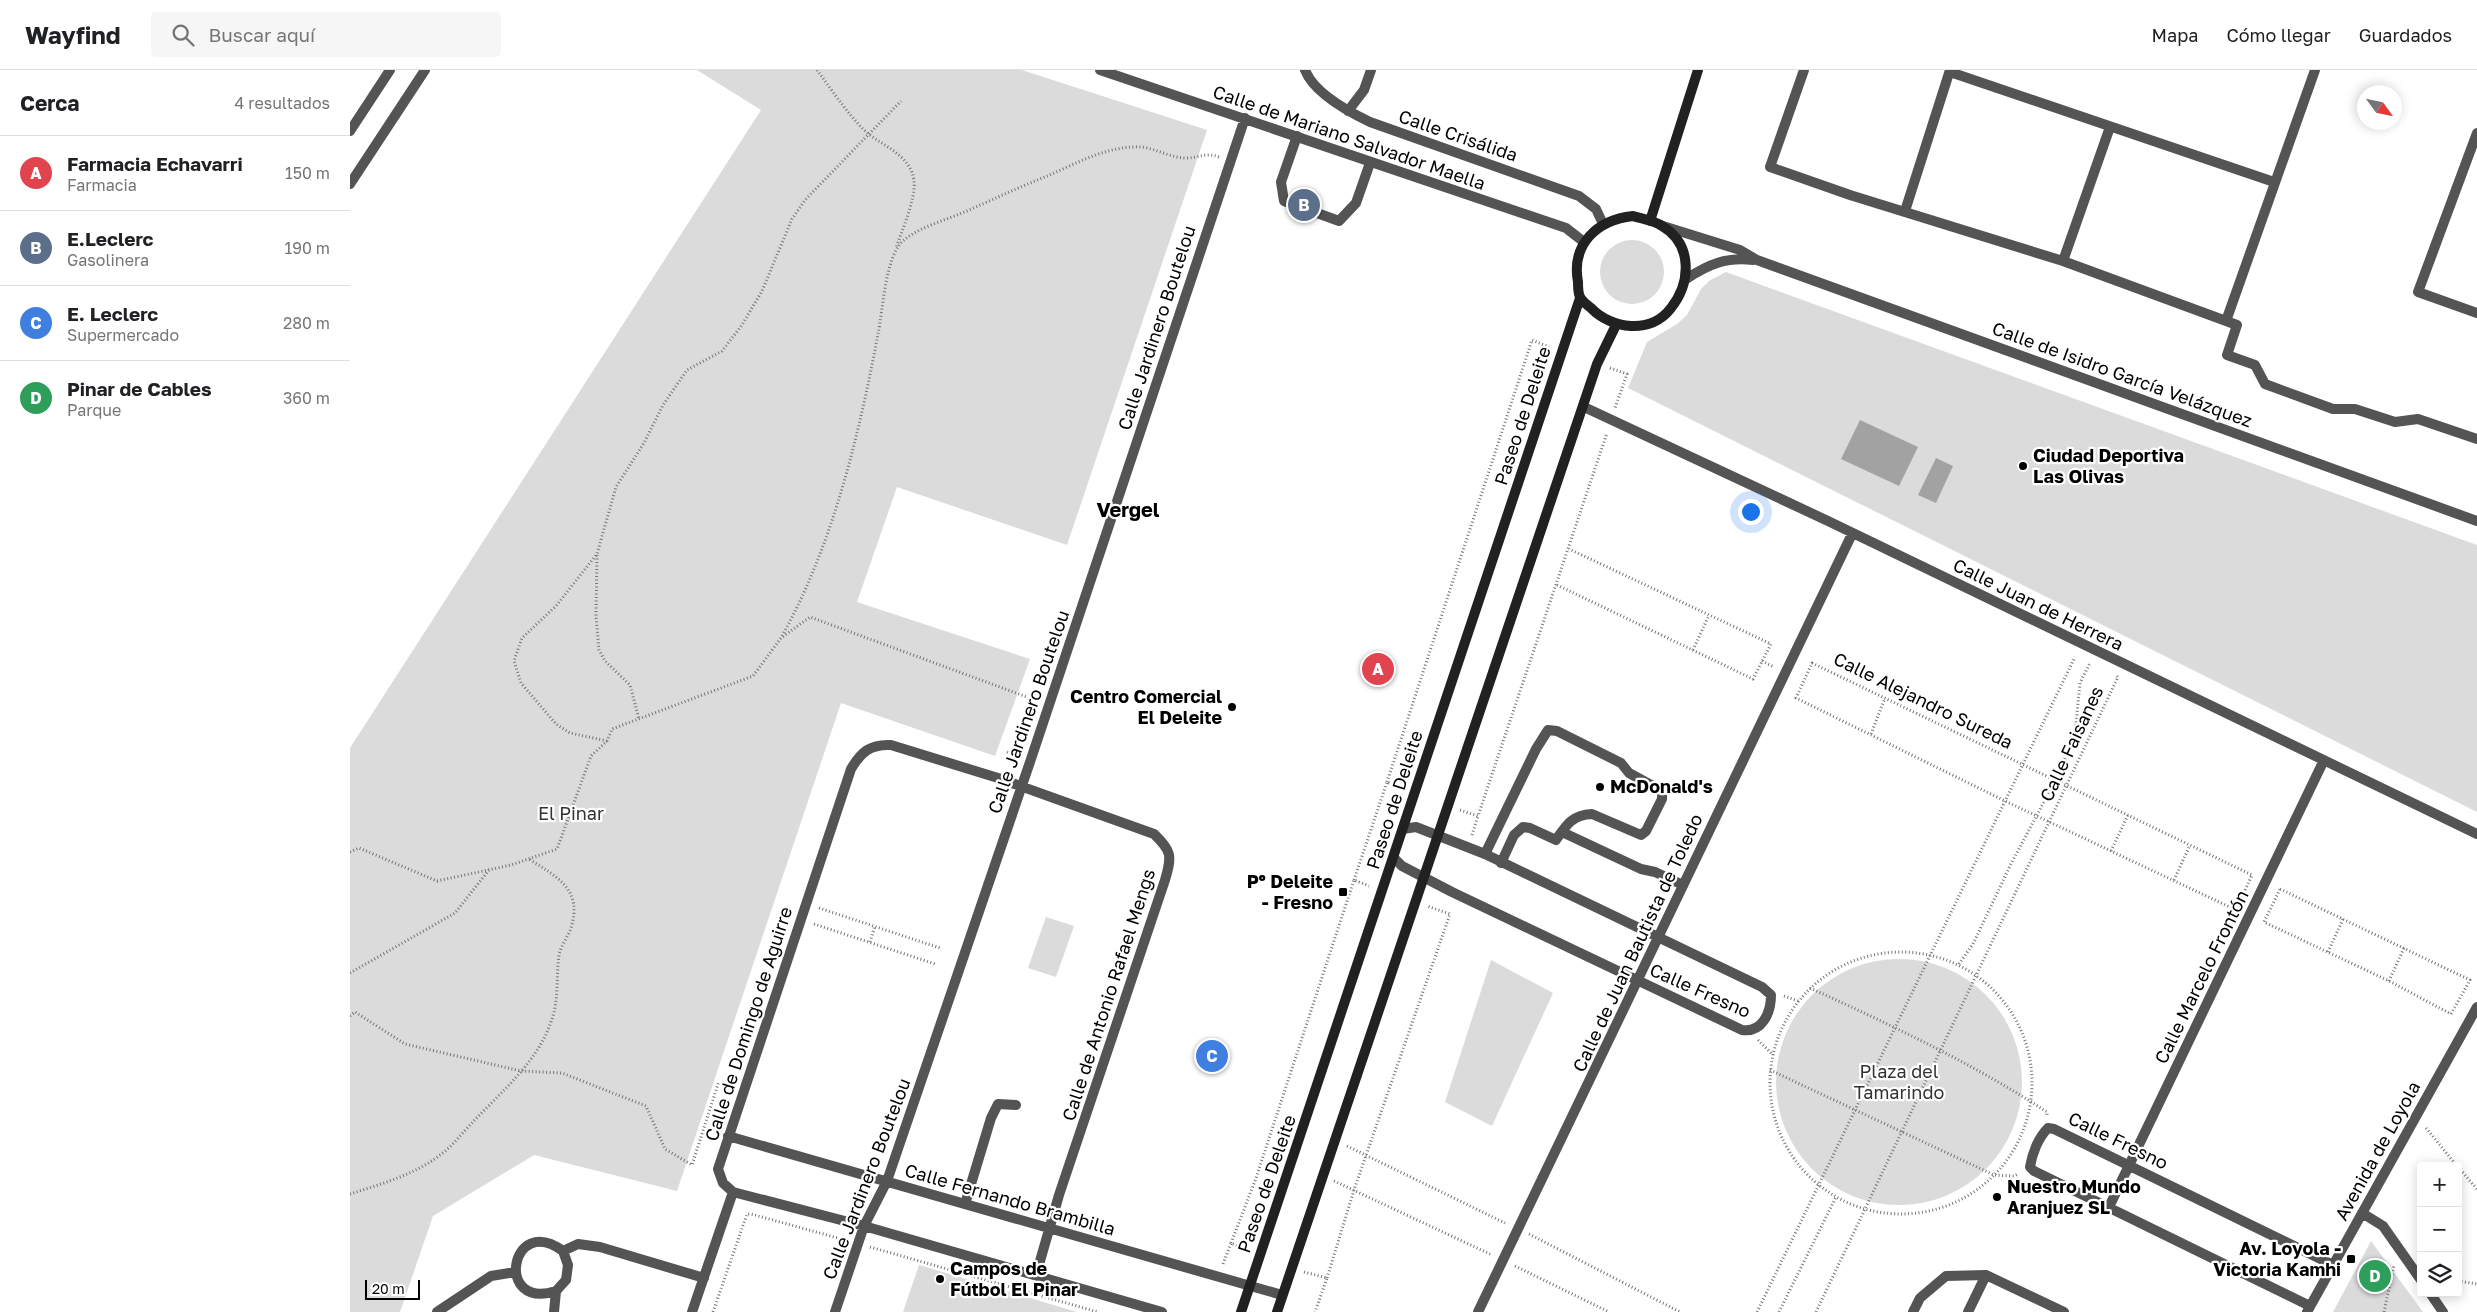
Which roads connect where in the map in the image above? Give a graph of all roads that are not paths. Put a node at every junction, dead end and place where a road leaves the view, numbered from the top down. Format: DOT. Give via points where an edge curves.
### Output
graph roads {
  1 [pos="390,70"];
  2 [pos="425,70"];
  3 [pos="1100,70"];
  4 [pos="1305,70"];
  5 [pos="1371,70"];
  6 [pos="1698,70"];
  7 [pos="1804,70"];
  8 [pos="2314,70"];
  9 [pos="1950,71"];
  10 [pos="1348,111"];
  11 [pos="1245,118"];
  12 [pos="2110,127"];
  13 [pos="350,130"];
  14 [pos="2477,132"];
  15 [pos="1297,136"];
  16 [pos="1370,163"];
  17 [pos="2274,182"];
  18 [pos="350,184"];
  19 [pos="1906,211"];
  20 [pos="1650,221"];
  21 [pos="1603,224"];
  22 [pos="1662,226"];
  23 [pos="1584,242"];
  24 [pos="1756,260"];
  25 [pos="2062,261"];
  26 [pos="1686,279"];
  27 [pos="1580,298"];
  28 [pos="2477,313"];
  29 [pos="2226,321"];
  30 [pos="1616,325"];
  31 [pos="1584,407"];
  32 [pos="2477,439"];
  33 [pos="2477,521"];
  34 [pos="1852,534"];
  35 [pos="869,748"];
  36 [pos="2324,760"];
  37 [pos="1022,787"];
  38 [pos="1403,829"];
  39 [pos="1562,832"];
  40 [pos="2477,834"];
  41 [pos="1438,835"];
  42 [pos="1485,854"];
  43 [pos="1394,858"];
  44 [pos="1501,863"];
  45 [pos="1424,876"];
  46 [pos="1683,885"];
  47 [pos="1658,938"];
  48 [pos="1638,981"];
  49 [pos="2477,1006"];
  50 [pos="1016,1105"];
  51 [pos="728,1136"];
  52 [pos="2129,1165"];
  53 [pos="887,1181"];
  54 [pos="733,1192"];
  55 [pos="965,1204"];
  56 [pos="2109,1207"];
  57 [pos="2362,1213"];
  58 [pos="864,1226"];
  59 [pos="1050,1228"];
  60 [pos="563,1251"];
  61 [pos="2333,1265"];
  62 [pos="515,1272"];
  63 [pos="2417,1274"];
  64 [pos="1036,1276"];
  65 [pos="1986,1276"];
  66 [pos="704,1278"];
  67 [pos="1250,1286"];
  68 [pos="556,1291"];
  69 [pos="1282,1295"];
  70 [pos="2433,1297"];
  71 [pos="2309,1309"];
  72 [pos="437,1312"];
  73 [pos="554,1312"];
  74 [pos="692,1312"];
  75 [pos="835,1312"];
  76 [pos="1162,1312"];
  77 [pos="1241,1312"];
  78 [pos="1277,1312"];
  79 [pos="1478,1312"];
  80 [pos="1913,1312"];
  81 [pos="1968,1312"];
  82 [pos="2064,1312"];
  83 [pos="2443,1312"];
  1 -- 13 [label="street"];
  2 -- 18 [label="street"];
  3 -- 11 [label="street, Calle de Mariano Salvador Maella"];
  4 -- 10 [label="street, Calle Crisálida" via="1326,95"];
  5 -- 10 [label="street" via="1364,90"];
  6 -- 20 [label="main road"];
  7 -- 19 [label="street" via="1770,167"];
  8 -- 17 [label="street"];
  9 -- 12 [label="street"];
  9 -- 19 [label="street"];
  10 -- 21 [label="street, Calle Crisálida" via="1370,122 1578,196 1596,208"];
  11 -- 15 [label="street, Calle de Mariano Salvador Maella"];
  11 -- 37 [label="street, Calle Jardinero Boutelou"];
  12 -- 17 [label="street"];
  12 -- 25 [label="street"];
  14 -- 28 [label="street" via="2418,292"];
  15 -- 16 [label="street, Calle de Mariano Salvador Maella"];
  15 -- 16 [label="street" via="1281,182 1284,202 1339,221 1356,203"];
  16 -- 23 [label="street, Calle de Mariano Salvador Maella" via="1566,228"];
  17 -- 29 [label="street"];
  19 -- 25 [label="street"];
  20 -- 21 [label="main road" via="1633,216"];
  20 -- 22 [label="main road"];
  21 -- 23 [label="main road"];
  22 -- 24 [label="street, Calle de Isidro García Velázquez" via="1740,250"];
  22 -- 26 [label="main road" via="1680,247"];
  23 -- 27 [label="main road" via="1576,273"];
  24 -- 26 [label="street, Calle de Isidro García Velázquez" via="1724,259"];
  24 -- 33 [label="street, Calle de Isidro García Velázquez"];
  25 -- 29 [label="street"];
  26 -- 30 [label="main road" via="1680,297 1669,312 1653,322 1635,327"];
  27 -- 30 [label="main road" via="1599,317"];
  27 -- 38 [label="main road, Paseo de Deleite"];
  29 -- 32 [label="street" via="2237,325 2227,355 2255,365 2265,384 2333,409 2355,409 2395,422 2418,419"];
  30 -- 31 [label="main road" via="1597,364"];
  31 -- 34 [label="street, Calle Juan de Herrera"];
  31 -- 41 [label="main road"];
  34 -- 36 [label="street, Calle Juan de Herrera"];
  34 -- 46 [label="street, Calle de Juan Bautista de Toledo"];
  35 -- 37 [label="street, Calle de Antonio Rafael Mengs" via="879,744 891,745"];
  35 -- 51 [label="street, Calle de Domingo de Aguirre" via="859,756 851,770"];
  36 -- 40 [label="street, Calle Juan de Herrera"];
  36 -- 52 [label="street, Calle Marcelo Frontón"];
  37 -- 53 [label="street, Calle Jardinero Boutelou"];
  37 -- 59 [label="street, Calle de Antonio Rafael Mengs" via="1154,834 1168,847 1170,862"];
  38 -- 41 [label="street, Calle Fresno" via="1416,828"];
  38 -- 43 [label="main road, Paseo de Deleite"];
  39 -- 42 [label="street" via="1573,818 1592,814 1641,835 1646,832 1662,799 1662,791 1629,773 1621,763 1557,731 1548,730"];
  39 -- 44 [label="street" via="1556,840 1523,827 1514,835"];
  39 -- 46 [label="street"];
  41 -- 42 [label="street, Calle Fresno"];
  41 -- 45 [label="main road"];
  42 -- 44 [label="street, Calle Fresno"];
  43 -- 45 [label="street, Calle Fresno" via="1402,866"];
  43 -- 67 [label="main road, Paseo de Deleite"];
  44 -- 47 [label="street, Calle Fresno"];
  45 -- 48 [label="street, Calle Fresno"];
  45 -- 69 [label="main road"];
  46 -- 47 [label="street, Calle de Juan Bautista de Toledo"];
  47 -- 48 [label="street, Calle de Juan Bautista de Toledo"];
  47 -- 48 [label="street, Calle Fresno" via="1762,987 1771,995 1771,1006 1761,1026 1752,1032"];
  48 -- 79 [label="street, Calle de Juan Bautista de Toledo"];
  49 -- 57 [label="street, Avenida de Loyola"];
  50 -- 55 [label="street" via="998,1104"];
  51 -- 53 [label="street, Calle Fernando Brambilla"];
  51 -- 54 [label="street, Calle de Domingo de Aguirre" via="718,1170 723,1183"];
  52 -- 56 [label="street, Calle Marcelo Frontón"];
  52 -- 56 [label="street, Calle Fresno" via="2054,1129 2048,1128 2043,1133 2030,1167"];
  52 -- 61 [label="street, Calle Fresno"];
  53 -- 55 [label="street, Calle Fernando Brambilla"];
  53 -- 58 [label="street, Calle Jardinero Boutelou"];
  54 -- 58 [label="street"];
  54 -- 66 [label="street"];
  55 -- 59 [label="street, Calle Fernando Brambilla"];
  56 -- 71 [label="street"];
  57 -- 61 [label="street, Avenida de Loyola"];
  57 -- 63 [label="street" via="2383,1226"];
  58 -- 64 [label="street"];
  58 -- 75 [label="street, Calle Jardinero Boutelou"];
  59 -- 64 [label="street, Calle de Antonio Rafael Mengs"];
  59 -- 67 [label="street, Calle Fernando Brambilla"];
  60 -- 62 [label="street" via="552,1243 538,1241 525,1247 516,1258"];
  60 -- 66 [label="street" via="578,1244 600,1247"];
  60 -- 68 [label="street" via="568,1265 566,1280"];
  61 -- 71 [label="street, Avenida de Loyola"];
  62 -- 68 [label="street" via="520,1284 530,1293 543,1295"];
  62 -- 72 [label="street" via="491,1276"];
  64 -- 76 [label="street"];
  65 -- 80 [label="street" via="1946,1276 1920,1298"];
  65 -- 81 [label="street"];
  65 -- 82 [label="street"];
  66 -- 74 [label="street"];
  67 -- 69 [label="street, Calle Fernando Brambilla"];
  67 -- 77 [label="main road, Paseo de Deleite"];
  68 -- 73 [label="street"];
  69 -- 78 [label="main road"];
  70 -- 83 [label="street"];
}
